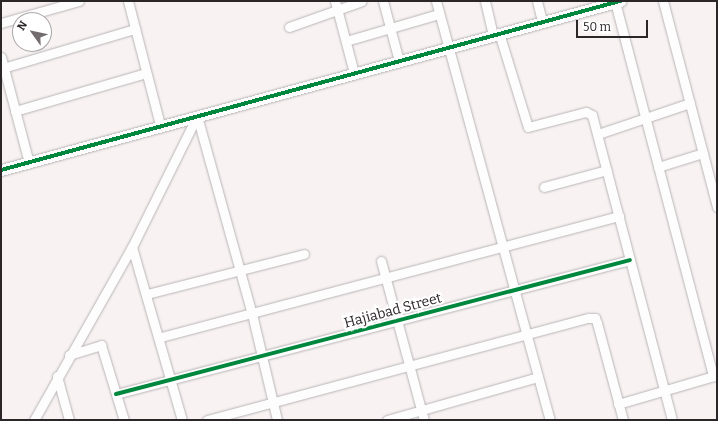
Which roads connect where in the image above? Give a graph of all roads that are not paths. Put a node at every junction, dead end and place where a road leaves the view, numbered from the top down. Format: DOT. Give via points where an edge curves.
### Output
graph roads {
  1 [pos="79,1"];
  2 [pos="128,1"];
  3 [pos="362,1"];
  4 [pos="383,1"];
  5 [pos="436,1"];
  6 [pos="485,1"];
  7 [pos="537,1"];
  8 [pos="663,1"];
  9 [pos="617,2"];
  10 [pos="337,5"];
  11 [pos="586,5"];
  12 [pos="439,14"];
  13 [pos="542,21"];
  14 [pos="1,23"];
  15 [pos="289,27"];
  16 [pos="393,27"];
  17 [pos="135,29"];
  18 [pos="496,34"];
  19 [pos="346,41"];
  20 [pos="449,47"];
  21 [pos="1,57"];
  22 [pos="399,61"];
  23 [pos="3,68"];
  24 [pos="146,73"];
  25 [pos="354,73"];
  26 [pos="690,103"];
  27 [pos="15,111"];
  28 [pos="197,116"];
  29 [pos="646,119"];
  30 [pos="160,125"];
  31 [pos="598,134"];
  32 [pos="703,153"];
  33 [pos="29,163"];
  34 [pos="658,167"];
  35 [pos="1,170"];
  36 [pos="607,170"];
  37 [pos="544,187"];
  38 [pos="717,207"];
  39 [pos="619,216"];
  40 [pos="504,246"];
  41 [pos="132,247"];
  42 [pos="304,254"];
  43 [pos="630,260"];
  44 [pos="381,261"];
  45 [pos="240,271"];
  46 [pos="386,277"];
  47 [pos="516,291"];
  48 [pos="147,294"];
  49 [pos="252,314"];
  50 [pos="398,322"];
  51 [pos="527,336"];
  52 [pos="161,337"];
  53 [pos="69,355"];
  54 [pos="262,358"];
  55 [pos="409,367"];
  56 [pos="715,375"];
  57 [pos="56,376"];
  58 [pos="538,377"];
  59 [pos="171,381"];
  60 [pos="663,388"];
  61 [pos="116,394"];
  62 [pos="273,402"];
  63 [pos="618,404"];
  64 [pos="423,416"];
  65 [pos="34,420"];
  66 [pos="69,420"];
  67 [pos="124,420"];
  68 [pos="182,420"];
  69 [pos="207,420"];
  70 [pos="277,420"];
  71 [pos="387,420"];
  72 [pos="550,420"];
  73 [pos="623,420"];
  74 [pos="672,420"];
  1 -- 14 [label="street"];
  2 -- 17 [label="street"];
  3 -- 10 [label="street"];
  4 -- 16 [label="street"];
  5 -- 12 [label="street"];
  6 -- 18 [label="street"];
  7 -- 13 [label="street"];
  8 -- 26 [label="street"];
  9 -- 11 [label="street"];
  9 -- 29 [label="street"];
  10 -- 15 [label="street"];
  10 -- 19 [label="street"];
  11 -- 13 [label="street"];
  12 -- 16 [label="street"];
  12 -- 20 [label="street"];
  13 -- 18 [label="street"];
  16 -- 19 [label="street"];
  16 -- 22 [label="street"];
  17 -- 23 [label="street"];
  17 -- 24 [label="street"];
  18 -- 20 [label="street"];
  18 -- 31 [label="street" via="528,127 586,112 592,115"];
  19 -- 25 [label="street"];
  20 -- 22 [label="street"];
  20 -- 40 [label="street"];
  21 -- 23 [label="street"];
  22 -- 25 [label="street"];
  23 -- 27 [label="street"];
  24 -- 27 [label="street"];
  24 -- 30 [label="street"];
  25 -- 28 [label="street"];
  26 -- 29 [label="street"];
  26 -- 32 [label="street"];
  27 -- 33 [label="street"];
  28 -- 30 [label="street"];
  28 -- 41 [label="street"];
  28 -- 45 [label="street"];
  29 -- 31 [label="street"];
  29 -- 34 [label="street"];
  30 -- 33 [label="street"];
  31 -- 36 [label="street"];
  32 -- 34 [label="street"];
  32 -- 38 [label="street"];
  33 -- 35 [label="street"];
  34 -- 56 [label="street"];
  36 -- 37 [label="street"];
  36 -- 39 [label="street"];
  39 -- 40 [label="street"];
  39 -- 43 [label="street"];
  40 -- 46 [label="street"];
  40 -- 47 [label="street"];
  41 -- 48 [label="street"];
  41 -- 53 [label="street"];
  42 -- 45 [label="street"];
  43 -- 47 [label="street, Hajiabad Street"];
  43 -- 60 [label="street"];
  44 -- 46 [label="street"];
  45 -- 48 [label="street"];
  45 -- 49 [label="street"];
  46 -- 49 [label="street"];
  46 -- 50 [label="street"];
  47 -- 50 [label="street, Hajiabad Street"];
  47 -- 51 [label="street"];
  48 -- 52 [label="street"];
  49 -- 52 [label="street"];
  49 -- 54 [label="street"];
  50 -- 54 [label="street, Hajiabad Street"];
  50 -- 55 [label="street"];
  51 -- 55 [label="street"];
  51 -- 58 [label="street"];
  51 -- 63 [label="street" via="595,318"];
  52 -- 59 [label="street"];
  53 -- 57 [label="street"];
  53 -- 61 [label="street" via="101,345"];
  54 -- 59 [label="street, Hajiabad Street"];
  54 -- 62 [label="street"];
  55 -- 62 [label="street"];
  55 -- 64 [label="street"];
  56 -- 60 [label="street"];
  57 -- 65 [label="street"];
  57 -- 66 [label="street"];
  58 -- 64 [label="street"];
  58 -- 72 [label="street"];
  59 -- 61 [label="street, Hajiabad Street"];
  59 -- 68 [label="street"];
  60 -- 63 [label="street"];
  60 -- 74 [label="street"];
  61 -- 67 [label="street"];
  62 -- 69 [label="street"];
  62 -- 70 [label="street"];
  63 -- 73 [label="street"];
  64 -- 71 [label="street"];
}
